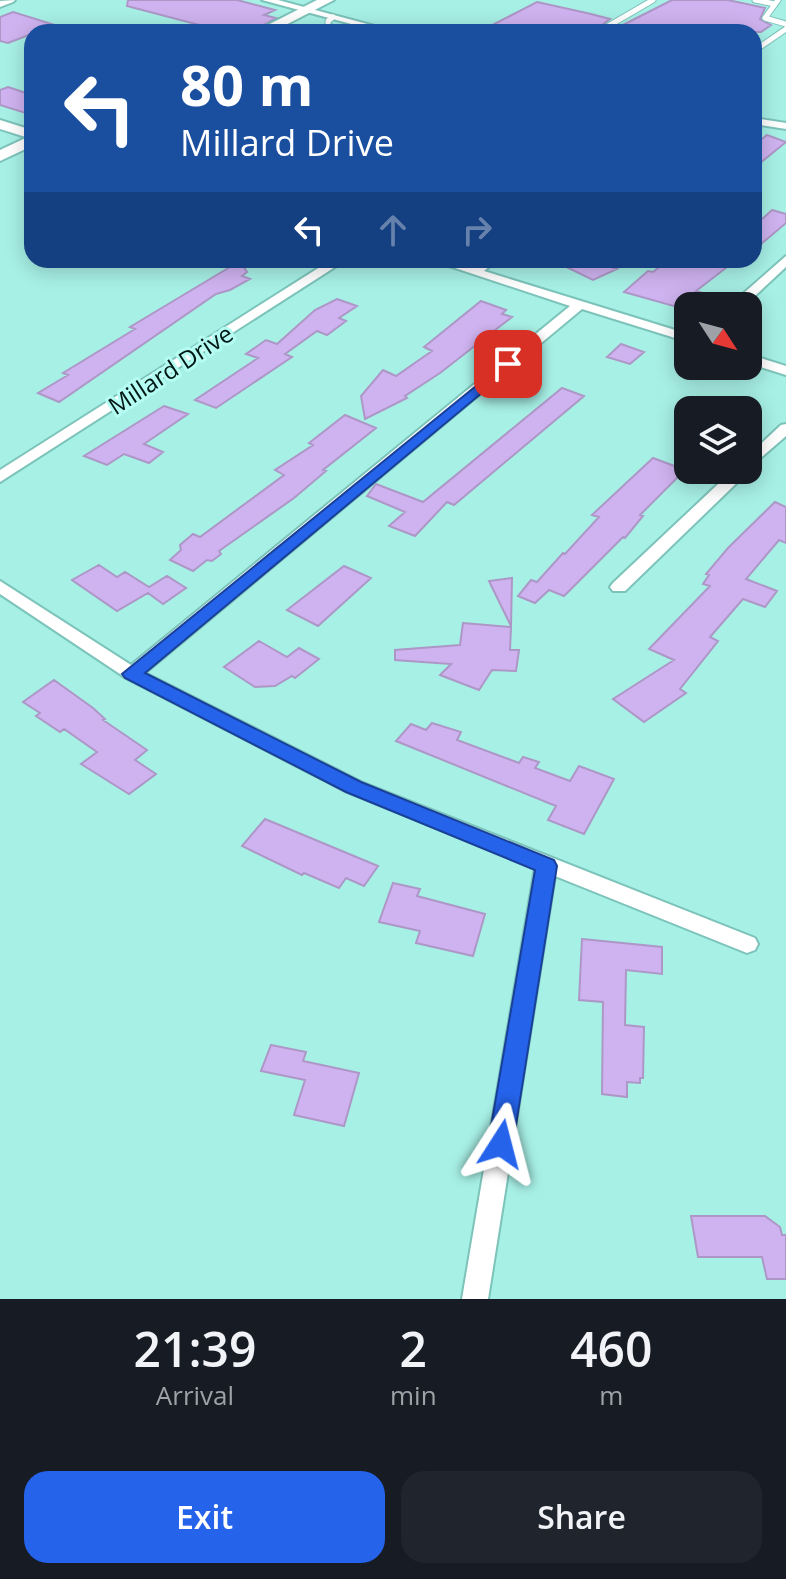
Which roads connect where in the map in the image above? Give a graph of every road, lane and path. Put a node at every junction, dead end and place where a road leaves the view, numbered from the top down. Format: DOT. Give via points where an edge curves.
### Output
graph roads {
  1 [pos="10,0"];
  2 [pos="267,0"];
  3 [pos="327,0"];
  4 [pos="653,0"];
  5 [pos="755,0"];
  6 [pos="777,2"];
  7 [pos="0,4"];
  8 [pos="306,10"];
  9 [pos="333,17"];
  10 [pos="277,24"];
  11 [pos="328,24"];
  12 [pos="361,24"];
  13 [pos="612,24"];
  14 [pos="786,27"];
  15 [pos="762,45"];
  16 [pos="762,122"];
  17 [pos="0,124"];
  18 [pos="786,126"];
  19 [pos="24,134"];
  20 [pos="24,142"];
  21 [pos="0,156"];
  22 [pos="786,260"];
  23 [pos="327,268"];
  24 [pos="462,268"];
  25 [pos="480,268"];
  26 [pos="474,272"];
  27 [pos="751,292"];
  28 [pos="578,306"];
  29 [pos="674,334"];
  30 [pos="762,363"];
  31 [pos="786,371"];
  32 [pos="786,428"];
  33 [pos="762,451"];
  34 [pos="0,477"];
  35 [pos="727,484"];
  36 [pos="0,586"];
  37 [pos="619,587"];
  38 [pos="132,674"];
  39 [pos="546,866"];
  40 [pos="747,944"];
  41 [pos="475,1299"];
  1 -- 7 [label="street"];
  2 -- 8 [label="street"];
  3 -- 8 [label="main road"];
  4 -- 13 [label="lane"];
  5 -- 6 [label="lane"];
  6 -- 14 [label="lane" via="765,18"];
  8 -- 9 [label="street"];
  8 -- 10 [label="main road"];
  9 -- 11 [label="lane"];
  9 -- 12 [label="street"];
  14 -- 15 [label="lane"];
  16 -- 18 [label="street"];
  17 -- 19 [label="street"];
  20 -- 21 [label="main road"];
  22 -- 27 [label="street"];
  23 -- 34 [label="street, Millard Drive"];
  24 -- 26 [label="street"];
  25 -- 26 [label="street"];
  26 -- 28 [label="street"];
  28 -- 29 [label="street"];
  28 -- 38 [label="street"];
  30 -- 31 [label="street"];
  32 -- 33 [label="street"];
  35 -- 37 [label="street"];
  36 -- 38 [label="street"];
  38 -- 39 [label="street" via="354,787"];
  39 -- 40 [label="street"];
  39 -- 41 [label="street"];
}
